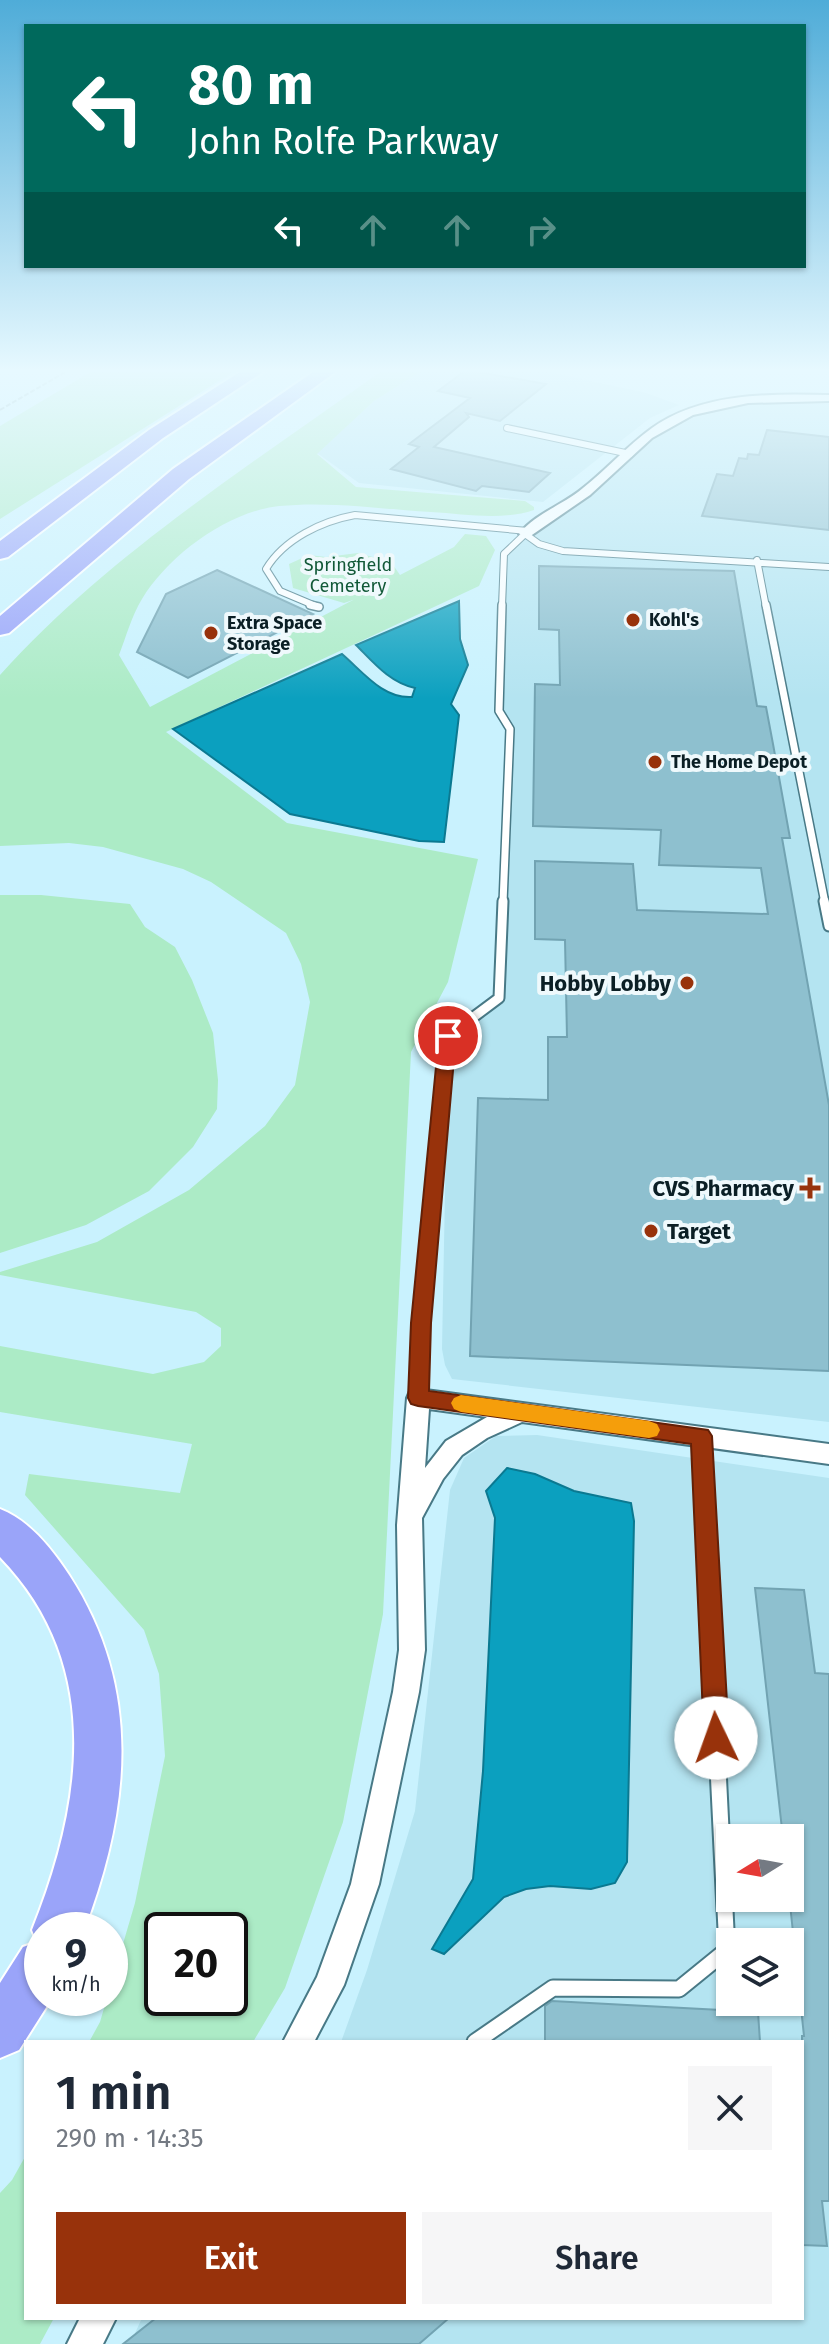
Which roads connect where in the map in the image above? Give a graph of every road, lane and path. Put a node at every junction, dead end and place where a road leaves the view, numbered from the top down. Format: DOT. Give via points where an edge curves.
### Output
graph roads {
  1 [pos="94,479"];
  2 [pos="175,479"];
  3 [pos="600,479"];
  4 [pos="33,524"];
  5 [pos="526,532"];
  6 [pos="0,544"];
  7 [pos="0,552"];
  8 [pos="757,560"];
  9 [pos="829,567"];
  10 [pos="319,607"];
  11 [pos="0,628"];
  12 [pos="829,926"];
  13 [pos="418,1398"];
  14 [pos="518,1412"];
  15 [pos="701,1436"];
  16 [pos="829,1454"];
  17 [pos="409,1525"];
  18 [pos="0,1528"];
  19 [pos="65,1912"];
  20 [pos="24,1994"];
  21 [pos="0,2031"];
  22 [pos="301,2040"];
  23 [pos="478,2040"];
  24 [pos="98,2320"];
  25 [pos="84,2344"];
  1 -- 4 [label="highway"];
  2 -- 11 [label="highway"];
  3 -- 5 [label="street"];
  4 -- 6 [label="highway"];
  4 -- 7 [label="highway"];
  5 -- 8 [label="lane" via="539,544 563,551"];
  5 -- 10 [label="lane" via="339,517 276,551 266,569 282,595"];
  5 -- 13 [label="lane" via="504,554 499,711 510,729 499,998 448,1036"];
  8 -- 9 [label="lane"];
  8 -- 12 [label="lane"];
  13 -- 14 [label="street"];
  13 -- 17 [label="street"];
  14 -- 15 [label="street"];
  14 -- 17 [label="street" via="457,1443 436,1465"];
  15 -- 16 [label="street"];
  15 -- 23 [label="lane" via="727,1950 679,1989 553,1988"];
  17 -- 22 [label="street" via="412,1650 389,1779 365,1884 329,1985"];
  18 -- 19 [label="highway" via="42,1568 67,1609 86,1650 97,1696 98,1797 87,1854"];
  20 -- 21 [label="highway"];
  24 -- 25 [label="street"];
}
